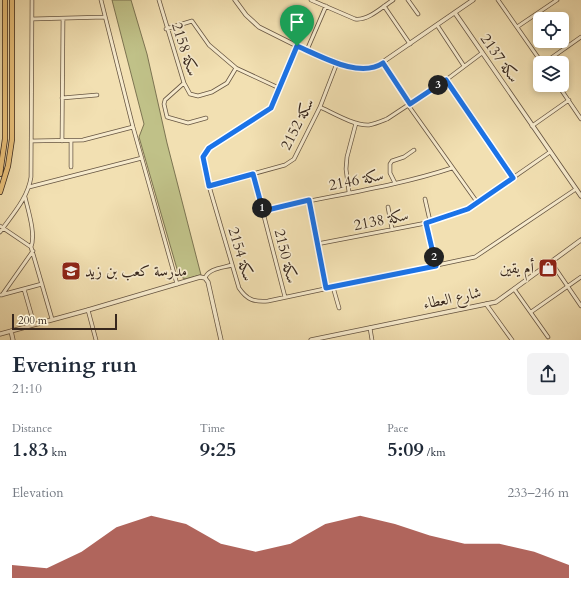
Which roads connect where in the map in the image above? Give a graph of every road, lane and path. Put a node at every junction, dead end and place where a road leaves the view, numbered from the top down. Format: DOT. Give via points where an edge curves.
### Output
graph roads {
  1 [pos="5,0"];
  2 [pos="12,0"];
  3 [pos="32,0"];
  4 [pos="100,0"];
  5 [pos="158,0"];
  6 [pos="235,0"];
  7 [pos="313,0"];
  8 [pos="393,0"];
  9 [pos="408,0"];
  10 [pos="473,0"];
  11 [pos="498,0"];
  12 [pos="556,0"];
  13 [pos="326,6"];
  14 [pos="384,6"];
  15 [pos="455,13"];
  16 [pos="418,14"];
  17 [pos="105,17"];
  18 [pos="32,19"];
  19 [pos="63,19"];
  20 [pos="437,25"];
  21 [pos="517,27"];
  22 [pos="166,29"];
  23 [pos="581,37"];
  24 [pos="410,44"];
  25 [pos="297,46"];
  26 [pos="307,50"];
  27 [pos="482,53"];
  28 [pos="538,56"];
  29 [pos="553,56"];
  30 [pos="337,63"];
  31 [pos="383,63"];
  32 [pos="464,66"];
  33 [pos="236,68"];
  34 [pos="446,80"];
  35 [pos="184,83"];
  36 [pos="279,88"];
  37 [pos="563,92"];
  38 [pos="97,94"];
  39 [pos="62,98"];
  40 [pos="569,100"];
  41 [pos="409,104"];
  42 [pos="320,107"];
  43 [pos="206,118"];
  44 [pos="581,119"];
  45 [pos="356,123"];
  46 [pos="532,126"];
  47 [pos="133,127"];
  48 [pos="31,141"];
  49 [pos="62,141"];
  50 [pos="71,142"];
  51 [pos="414,150"];
  52 [pos="550,152"];
  53 [pos="142,158"];
  54 [pos="71,167"];
  55 [pos="452,168"];
  56 [pos="0,174"];
  57 [pos="253,174"];
  58 [pos="513,178"];
  59 [pos="395,183"];
  60 [pos="209,186"];
  61 [pos="29,187"];
  62 [pos="576,189"];
  63 [pos="0,192"];
  64 [pos="349,192"];
  65 [pos="24,196"];
  66 [pos="581,196"];
  67 [pos="425,199"];
  68 [pos="309,200"];
  69 [pos="478,202"];
  70 [pos="388,207"];
  71 [pos="263,211"];
  72 [pos="430,221"];
  73 [pos="426,223"];
  74 [pos="2,227"];
  75 [pos="392,229"];
  76 [pos="0,232"];
  77 [pos="581,240"];
  78 [pos="317,244"];
  79 [pos="31,247"];
  80 [pos="32,251"];
  81 [pos="551,262"];
  82 [pos="232,265"];
  83 [pos="436,266"];
  84 [pos="581,277"];
  85 [pos="205,278"];
  86 [pos="42,284"];
  87 [pos="177,284"];
  88 [pos="333,287"];
  89 [pos="567,287"];
  90 [pos="326,288"];
  91 [pos="24,289"];
  92 [pos="514,289"];
  93 [pos="1,295"];
  94 [pos="285,297"];
  95 [pos="486,304"];
  96 [pos="581,306"];
  97 [pos="338,308"];
  98 [pos="88,310"];
  99 [pos="531,312"];
  100 [pos="52,319"];
  101 [pos="34,324"];
  102 [pos="370,328"];
  103 [pos="11,331"];
  104 [pos="0,334"];
  105 [pos="548,337"];
  106 [pos="13,340"];
  107 [pos="96,340"];
  108 [pos="221,340"];
  109 [pos="311,340"];
  110 [pos="372,340"];
  111 [pos="511,340"];
  1 -- 56 [label="main road" via="5,139"];
  2 -- 63 [label="main road" via="12,139 8,166"];
  3 -- 18 [label="street"];
  4 -- 17 [label="street"];
  5 -- 22 [label="street, سكة 2158"];
  6 -- 25 [label="street" via="259,27"];
  7 -- 13 [label="street"];
  8 -- 14 [label="street"];
  9 -- 16 [label="street"];
  10 -- 15 [label="street"];
  11 -- 21 [label="street"];
  12 -- 21 [label="street"];
  13 -- 14 [label="street" via="360,20"];
  13 -- 26 [label="street"];
  14 -- 24 [label="street"];
  15 -- 20 [label="street"];
  15 -- 27 [label="street, سكة 2137"];
  17 -- 19 [label="street"];
  17 -- 47 [label="street"];
  18 -- 19 [label="street"];
  18 -- 48 [label="street"];
  19 -- 39 [label="street"];
  20 -- 24 [label="street"];
  20 -- 32 [label="street"];
  21 -- 28 [label="street"];
  22 -- 33 [label="street" via="192,21 209,45"];
  22 -- 35 [label="street, سكة 2158"];
  23 -- 29 [label="street"];
  24 -- 31 [label="street"];
  25 -- 26 [label="street"];
  25 -- 36 [label="street, سكة 2154"];
  26 -- 30 [label="street"];
  27 -- 32 [label="street"];
  27 -- 46 [label="street, سكة 2137"];
  30 -- 31 [label="street" via="365,69"];
  30 -- 42 [label="street, سكة 2152"];
  31 -- 41 [label="street"];
  32 -- 34 [label="street"];
  33 -- 35 [label="street, سكة 2158" via="227,83 212,92 198,96 190,94"];
  33 -- 36 [label="street"];
  34 -- 41 [label="street"];
  34 -- 58 [label="street"];
  35 -- 43 [label="street" via="165,100 166,117 188,123"];
  36 -- 60 [label="street, سكة 2154" via="271,108 209,148 203,157"];
  37 -- 40 [label="street"];
  38 -- 39 [label="street"];
  39 -- 49 [label="street"];
  40 -- 44 [label="street"];
  40 -- 46 [label="street"];
  41 -- 45 [label="street" via="382,121 369,125"];
  41 -- 55 [label="street"];
  42 -- 45 [label="street"];
  42 -- 57 [label="street, سكة 2152" via="294,159 284,165"];
  45 -- 64 [label="street" via="347,157"];
  46 -- 52 [label="street, سكة 2137"];
  47 -- 50 [label="street" via="88,140"];
  47 -- 53 [label="street"];
  48 -- 49 [label="street"];
  48 -- 61 [label="street"];
  49 -- 50 [label="street"];
  50 -- 54 [label="street"];
  51 -- 59 [label="street" via="390,164 390,173"];
  52 -- 58 [label="street, سكة 2138"];
  52 -- 62 [label="street, سكة 2137"];
  53 -- 61 [label="street"];
  53 -- 87 [label="street"];
  55 -- 59 [label="street, سكة 2146"];
  55 -- 69 [label="street"];
  57 -- 60 [label="street, سكة 2152"];
  57 -- 71 [label="street, سكة 2150"];
  58 -- 69 [label="street, سكة 2138"];
  59 -- 64 [label="street, سكة 2146"];
  60 -- 82 [label="street, سكة 2154"];
  61 -- 65 [label="street"];
  62 -- 66 [label="street, سكة 2137"];
  62 -- 83 [label="street, سكة 2154" via="475,257"];
  64 -- 68 [label="street, سكة 2146"];
  65 -- 74 [label="street"];
  65 -- 79 [label="street" via="32,228"];
  67 -- 72 [label="street"];
  68 -- 71 [label="street, سكة 2146"];
  68 -- 78 [label="street"];
  69 -- 72 [label="street, سكة 2138" via="468,209"];
  70 -- 75 [label="street"];
  71 -- 94 [label="street, سكة 2150"];
  72 -- 73 [label="street, سكة 2138"];
  73 -- 75 [label="street, سكة 2138"];
  73 -- 83 [label="street"];
  74 -- 76 [label="street"];
  74 -- 79 [label="street"];
  75 -- 78 [label="street, سكة 2138"];
  77 -- 81 [label="street, شارع العطاء"];
  78 -- 90 [label="street"];
  79 -- 80 [label="street"];
  80 -- 86 [label="street"];
  80 -- 93 [label="street"];
  81 -- 89 [label="street"];
  81 -- 92 [label="street, شارع العطاء"];
  82 -- 85 [label="street" via="211,271"];
  82 -- 94 [label="street, سكة 2154" via="239,288 250,300 257,302"];
  83 -- 88 [label="street, سكة 2154"];
  84 -- 89 [label="street"];
  85 -- 87 [label="street" via="200,277"];
  85 -- 108 [label="street"];
  86 -- 91 [label="street"];
  86 -- 100 [label="street"];
  87 -- 98 [label="street"];
  88 -- 90 [label="street, سكة 2154"];
  88 -- 97 [label="street"];
  89 -- 96 [label="street"];
  89 -- 99 [label="street"];
  90 -- 94 [label="street, سكة 2154"];
  91 -- 93 [label="street"];
  91 -- 101 [label="street"];
  92 -- 95 [label="street, شارع العطاء" via="496,302"];
  92 -- 99 [label="street"];
  95 -- 102 [label="street, شارع العطاء"];
  95 -- 111 [label="street"];
  98 -- 100 [label="street"];
  98 -- 107 [label="street"];
  99 -- 105 [label="street"];
  100 -- 101 [label="street"];
  101 -- 103 [label="street"];
  102 -- 109 [label="street, شارع العطاء"];
  102 -- 110 [label="street"];
  103 -- 104 [label="street"];
  103 -- 106 [label="street"];
}
